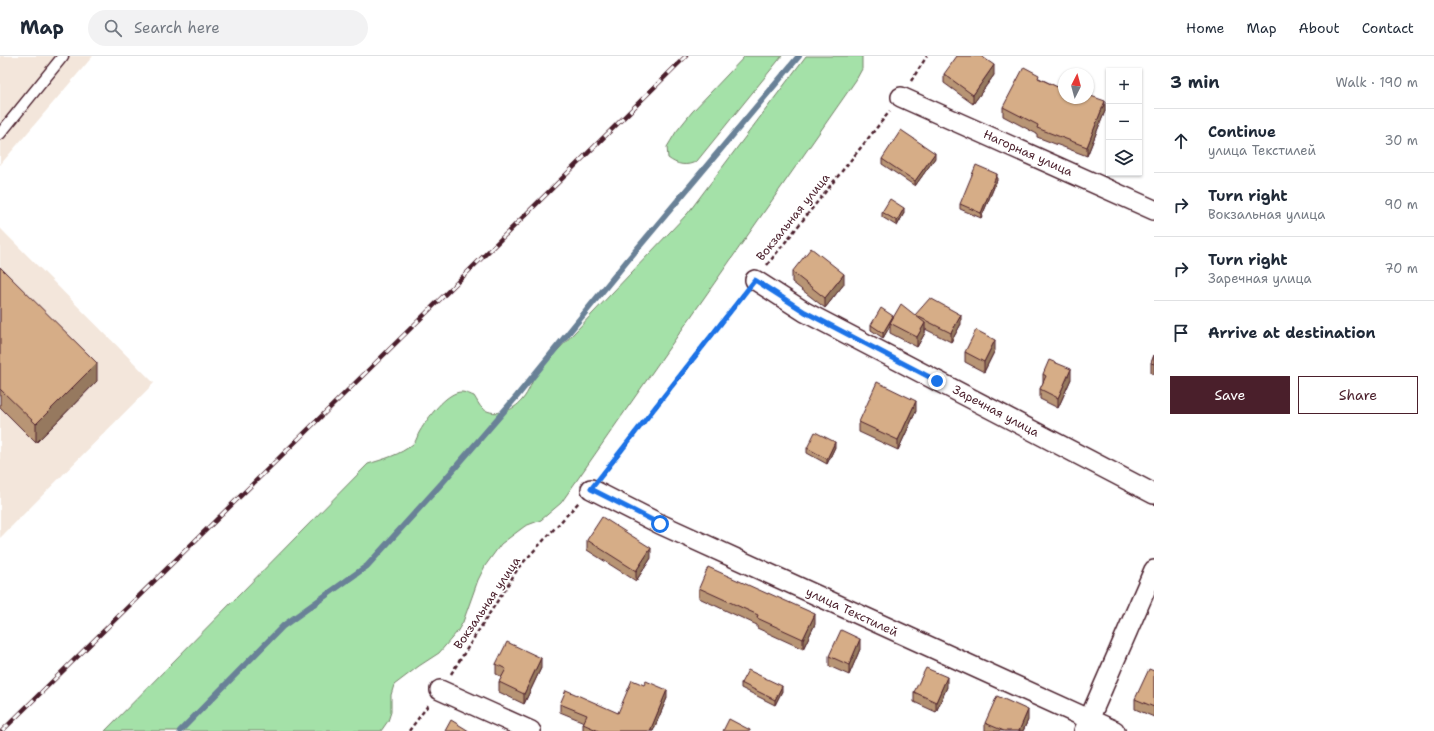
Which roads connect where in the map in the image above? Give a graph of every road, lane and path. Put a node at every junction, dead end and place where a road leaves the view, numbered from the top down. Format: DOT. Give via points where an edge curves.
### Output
graph roads {
  1 [pos="63,56"];
  2 [pos="927,56"];
  3 [pos="901,97"];
  4 [pos="0,134"];
  5 [pos="1154,210"];
  6 [pos="755,280"];
  7 [pos="591,489"];
  8 [pos="1154,494"];
  9 [pos="1154,570"];
  10 [pos="440,690"];
  11 [pos="1086,725"];
  12 [pos="409,731"];
  13 [pos="531,731"];
  14 [pos="1115,731"];
  1 -- 4 [label="lane"];
  2 -- 3 [label="path, Вокзальная улица"];
  3 -- 5 [label="street, Нагорная улица"];
  3 -- 6 [label="path, Вокзальная улица"];
  6 -- 7 [label="path, Вокзальная улица"];
  6 -- 8 [label="street, Заречная улица" via="812,316"];
  7 -- 10 [label="path, Вокзальная улица" via="519,567"];
  7 -- 11 [label="street, улица Текстилей"];
  9 -- 11 [label="street"];
  10 -- 12 [label="path, Вокзальная улица"];
  10 -- 13 [label="street"];
  11 -- 14 [label="street, улица Текстилей"];
}
